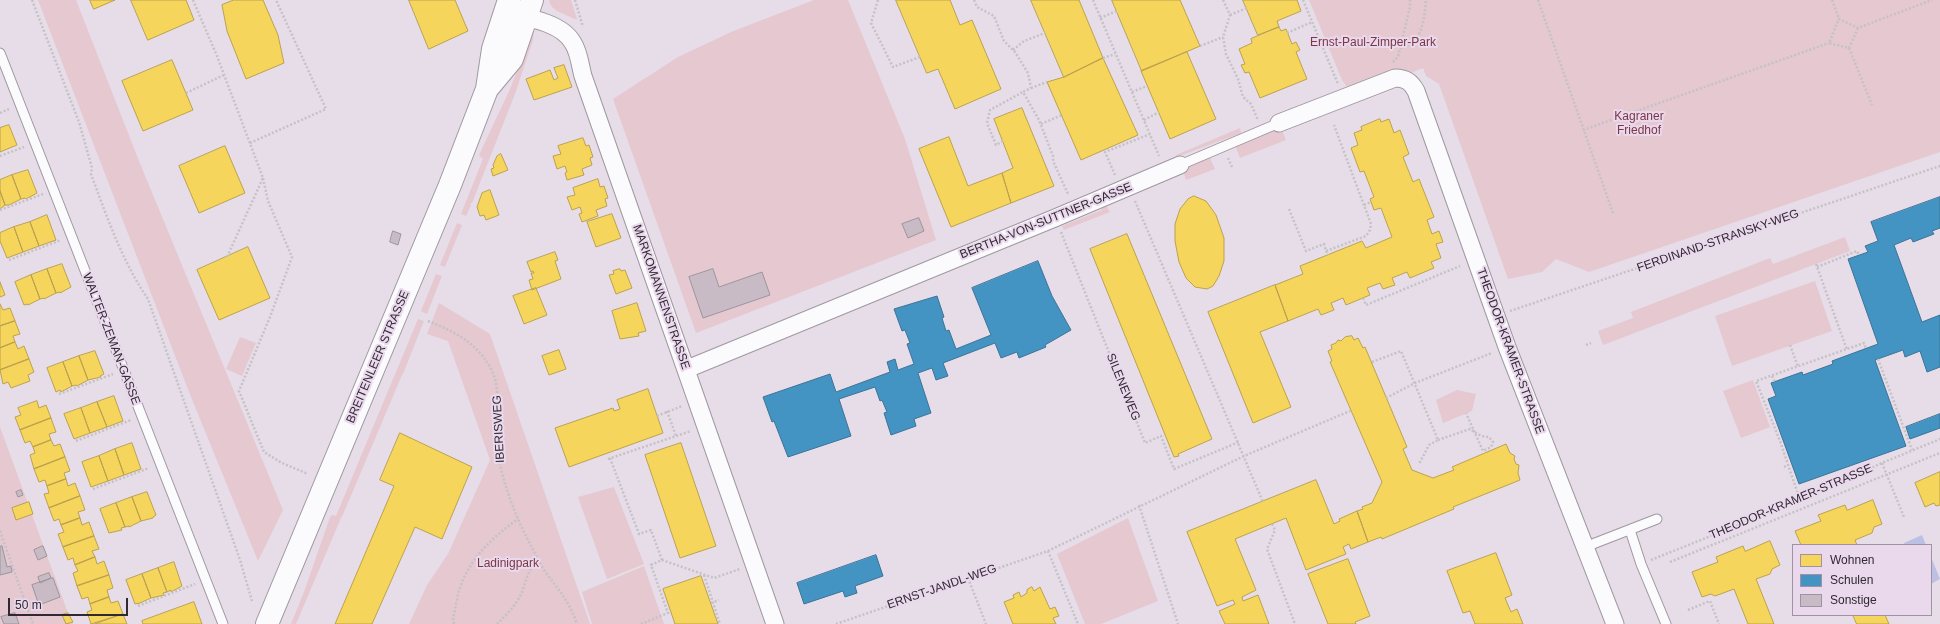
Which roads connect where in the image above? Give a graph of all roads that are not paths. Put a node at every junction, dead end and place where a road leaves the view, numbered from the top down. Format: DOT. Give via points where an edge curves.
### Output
graph roads {
  1 [pos="506,7"];
  2 [pos="529,9"];
  3 [pos="0,54"];
  4 [pos="1406,79"];
  5 [pos="487,89"];
  6 [pos="1279,123"];
  7 [pos="1173,168"];
  8 [pos="687,369"];
  9 [pos="1657,519"];
  10 [pos="1630,530"];
  11 [pos="1584,547"];
  12 [pos="223,624"];
  13 [pos="267,624"];
  14 [pos="775,624"];
  15 [pos="1615,624"];
  16 [pos="1666,624"];
  1 -- 2 [label="street, MARKOMANNENSTRASSE"];
  1 -- 5 [label="main road, BREITENLEER STRASSE" via="493,49"];
  2 -- 5 [label="main road, BREITENLEER STRASSE" via="512,59"];
  2 -- 8 [label="street, MARKOMANNENSTRASSE" via="562,31 576,48 583,76"];
  3 -- 12 [label="lane, WALTER-ZEMAN-GASSE"];
  4 -- 6 [label="street, BERTHA-VON-SUTTNER-GASSE" via="1395,78"];
  4 -- 11 [label="street, THEODOR-KRAMER-STRASSE" via="1416,91 1508,347"];
  5 -- 13 [label="main road, BREITENLEER STRASSE" via="450,185"];
  6 -- 7 [label="lane, BERTHA-VON-SUTTNER-GASSE"];
  7 -- 8 [label="street, BERTHA-VON-SUTTNER-GASSE"];
  8 -- 14 [label="street, MARKOMANNENSTRASSE"];
  9 -- 10 [label="lane"];
  10 -- 11 [label="lane"];
  10 -- 16 [label="lane"];
  11 -- 15 [label="street, THEODOR-KRAMER-STRASSE"];
}
